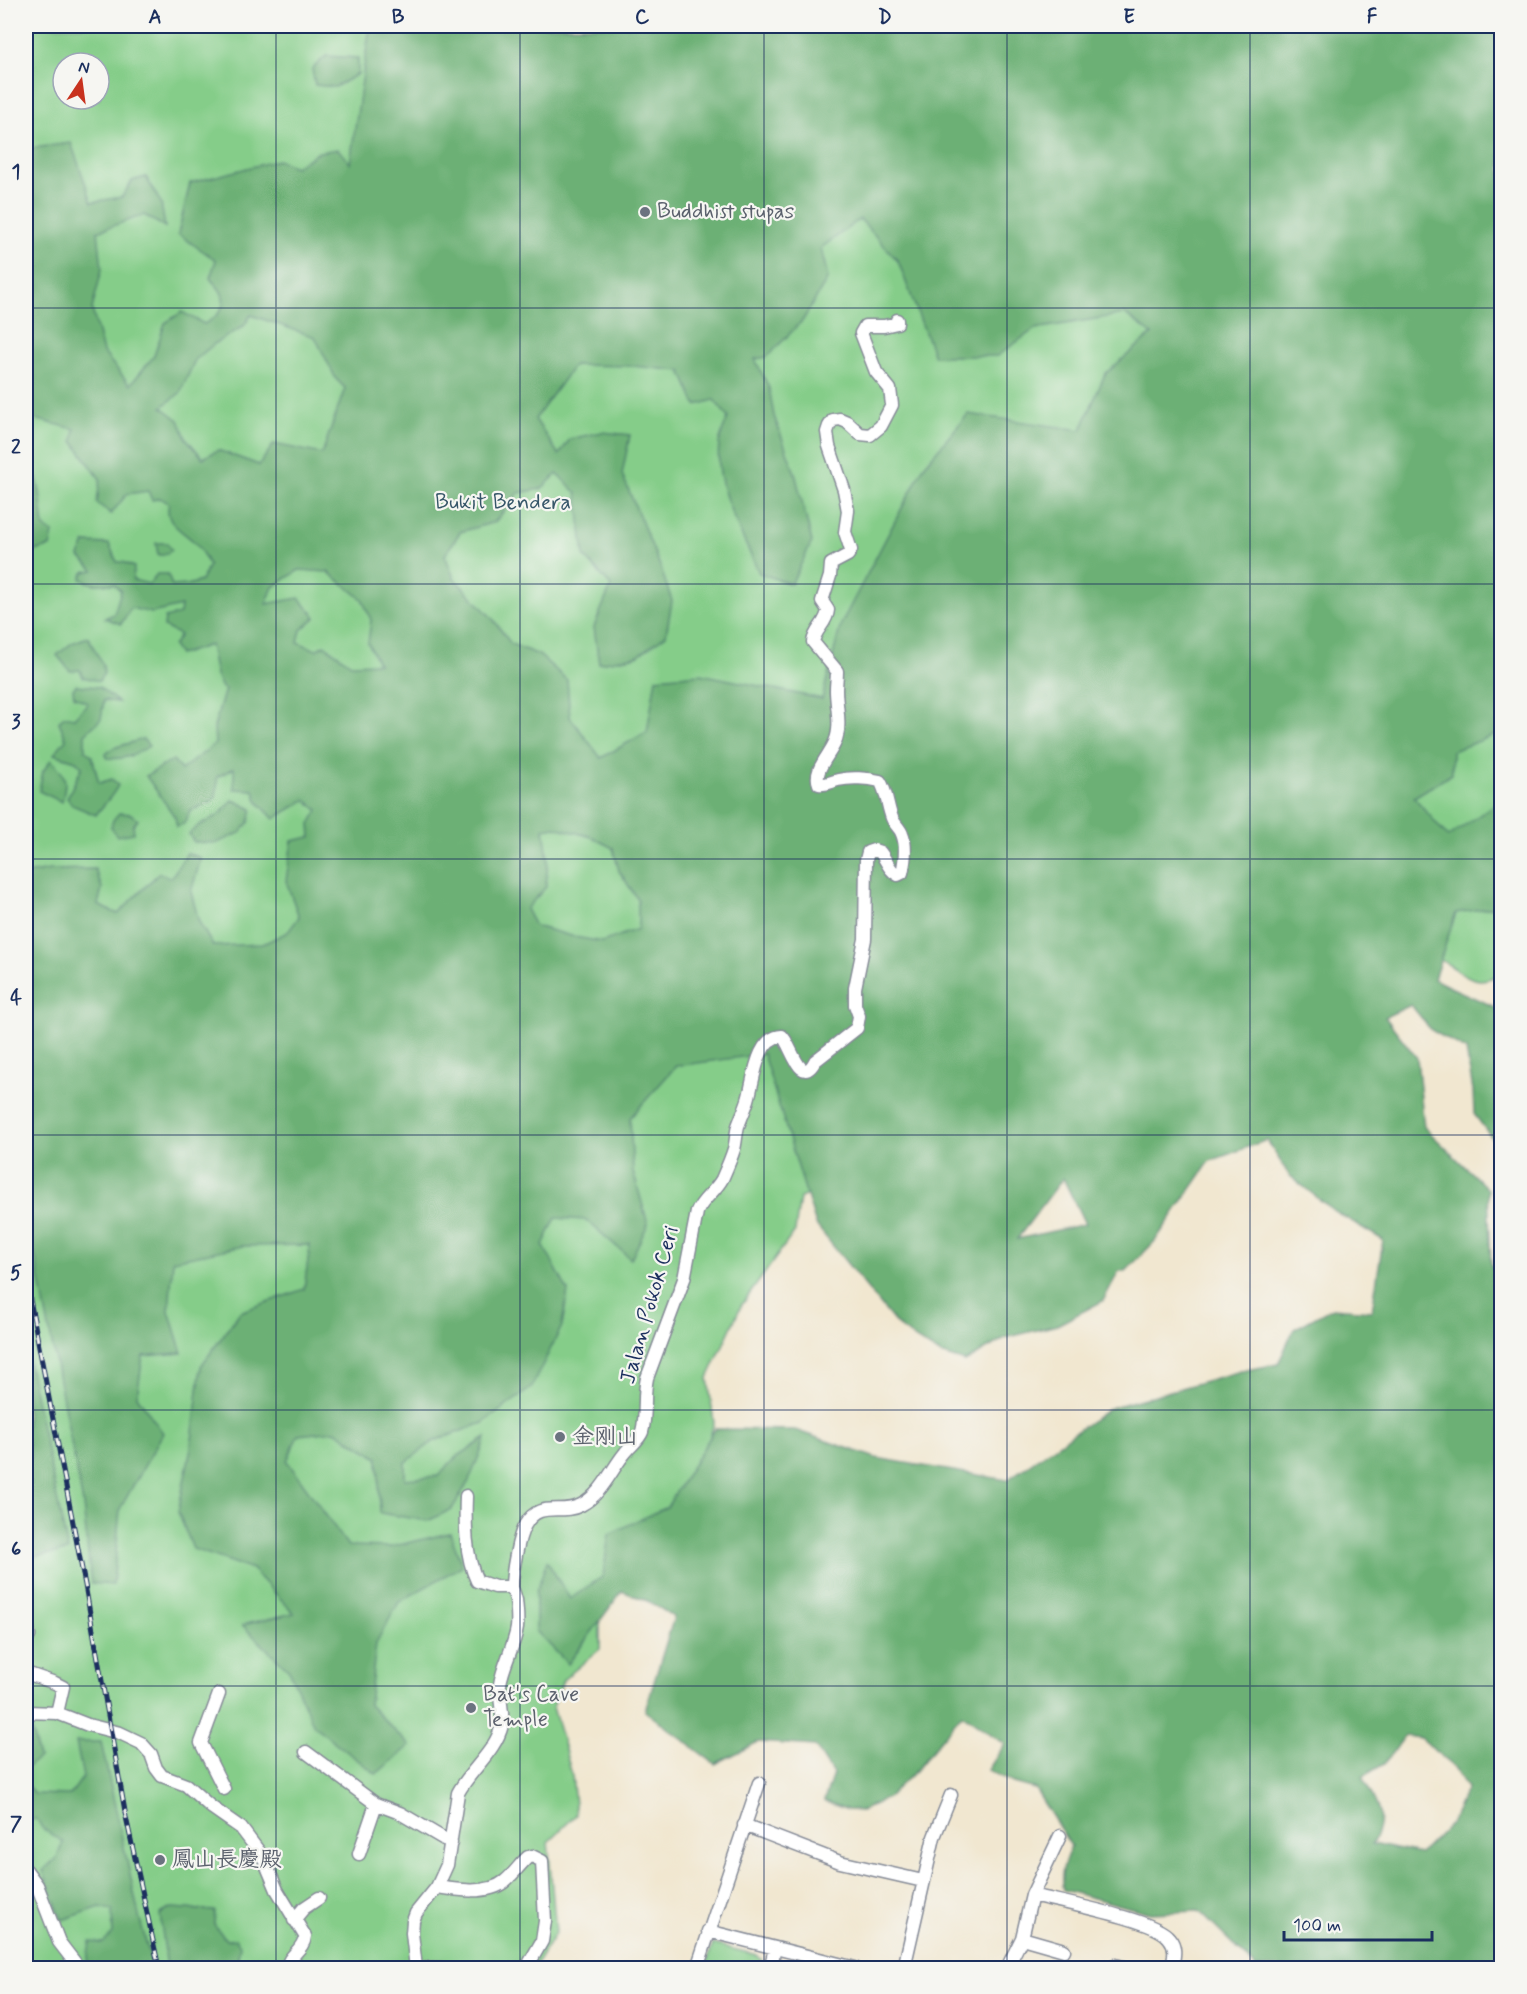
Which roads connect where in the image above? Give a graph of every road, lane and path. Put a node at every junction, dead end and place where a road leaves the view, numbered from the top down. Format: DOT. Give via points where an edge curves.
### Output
graph roads {
  1 [pos="897,320"];
  2 [pos="466,1496"];
  3 [pos="512,1587"];
  4 [pos="27,1622"];
  5 [pos="26,1638"];
  6 [pos="26,1673"];
  7 [pos="219,1694"];
  8 [pos="26,1712"];
  9 [pos="57,1713"];
  10 [pos="306,1752"];
  11 [pos="759,1783"];
  12 [pos="224,1790"];
  13 [pos="951,1795"];
  14 [pos="376,1804"];
  15 [pos="744,1825"];
  16 [pos="1060,1836"];
  17 [pos="451,1843"];
  18 [pos="359,1854"];
  19 [pos="26,1870"];
  20 [pos="923,1881"];
  21 [pos="436,1887"];
  22 [pos="1032,1895"];
  23 [pos="319,1898"];
  24 [pos="294,1920"];
  25 [pos="708,1931"];
  26 [pos="1022,1938"];
  27 [pos="775,1949"];
  28 [pos="1064,1950"];
  29 [pos="1115,1965"];
  30 [pos="79,1968"];
  31 [pos="287,1968"];
  32 [pos="416,1968"];
  33 [pos="427,1968"];
  34 [pos="442,1968"];
  35 [pos="529,1968"];
  36 [pos="697,1968"];
  37 [pos="770,1968"];
  38 [pos="855,1968"];
  39 [pos="904,1968"];
  40 [pos="1007,1968"];
  41 [pos="1129,1968"];
  42 [pos="1172,1968"];
  1 -- 3 [label="street, Jalan Pokok Ceri" via="884,326 865,326 861,333 876,372 890,389 892,405 886,418 870,435 860,434 840,419 833,420 827,432 844,490 848,511 845,532 851,546 848,555 831,564 822,601 828,616 814,634 813,642 837,671 836,741 817,773 817,780 827,785 839,780 880,781 905,844 905,861 898,875 880,852 868,852 866,939 855,988 859,1022 857,1028 807,1070 798,1065 782,1035 774,1036 761,1052 722,1179 699,1206 695,1218 684,1279 647,1378 641,1436 598,1491 582,1505 540,1510 530,1516 523,1527"];
  2 -- 3 [label="street" via="465,1521 477,1581"];
  3 -- 17 [label="street, Jalan Pokok Ceri" via="517,1627 500,1686 501,1726 458,1793"];
  4 -- 5 [label="street"];
  6 -- 9 [label="street" via="63,1688"];
  7 -- 12 [label="street" via="201,1743"];
  8 -- 9 [label="street"];
  9 -- 24 [label="street" via="141,1743 162,1776 186,1785 241,1828 263,1857"];
  10 -- 14 [label="street"];
  11 -- 15 [label="street"];
  13 -- 20 [label="street"];
  14 -- 17 [label="street" via="400,1813"];
  14 -- 18 [label="street"];
  15 -- 20 [label="street" via="840,1862"];
  15 -- 25 [label="street"];
  16 -- 22 [label="street"];
  17 -- 21 [label="street, Jalan Pokok Ceri" via="447,1865"];
  19 -- 30 [label="street" via="37,1885 59,1942"];
  20 -- 39 [label="street"];
  21 -- 32 [label="street, Jalan Pokok Ceri" via="413,1921"];
  21 -- 35 [label="street" via="466,1892 496,1886 504,1883 528,1857 542,1861 542,1941"];
  22 -- 26 [label="street"];
  22 -- 42 [label="street" via="1131,1919 1159,1930 1175,1950"];
  23 -- 24 [label="street"];
  24 -- 31 [label="street" via="305,1936"];
  25 -- 27 [label="street"];
  25 -- 36 [label="street"];
  26 -- 28 [label="street"];
  26 -- 40 [label="street"];
  27 -- 37 [label="street"];
  27 -- 38 [label="street"];
  29 -- 41 [label="street"];
  33 -- 34 [label="street"];
}
